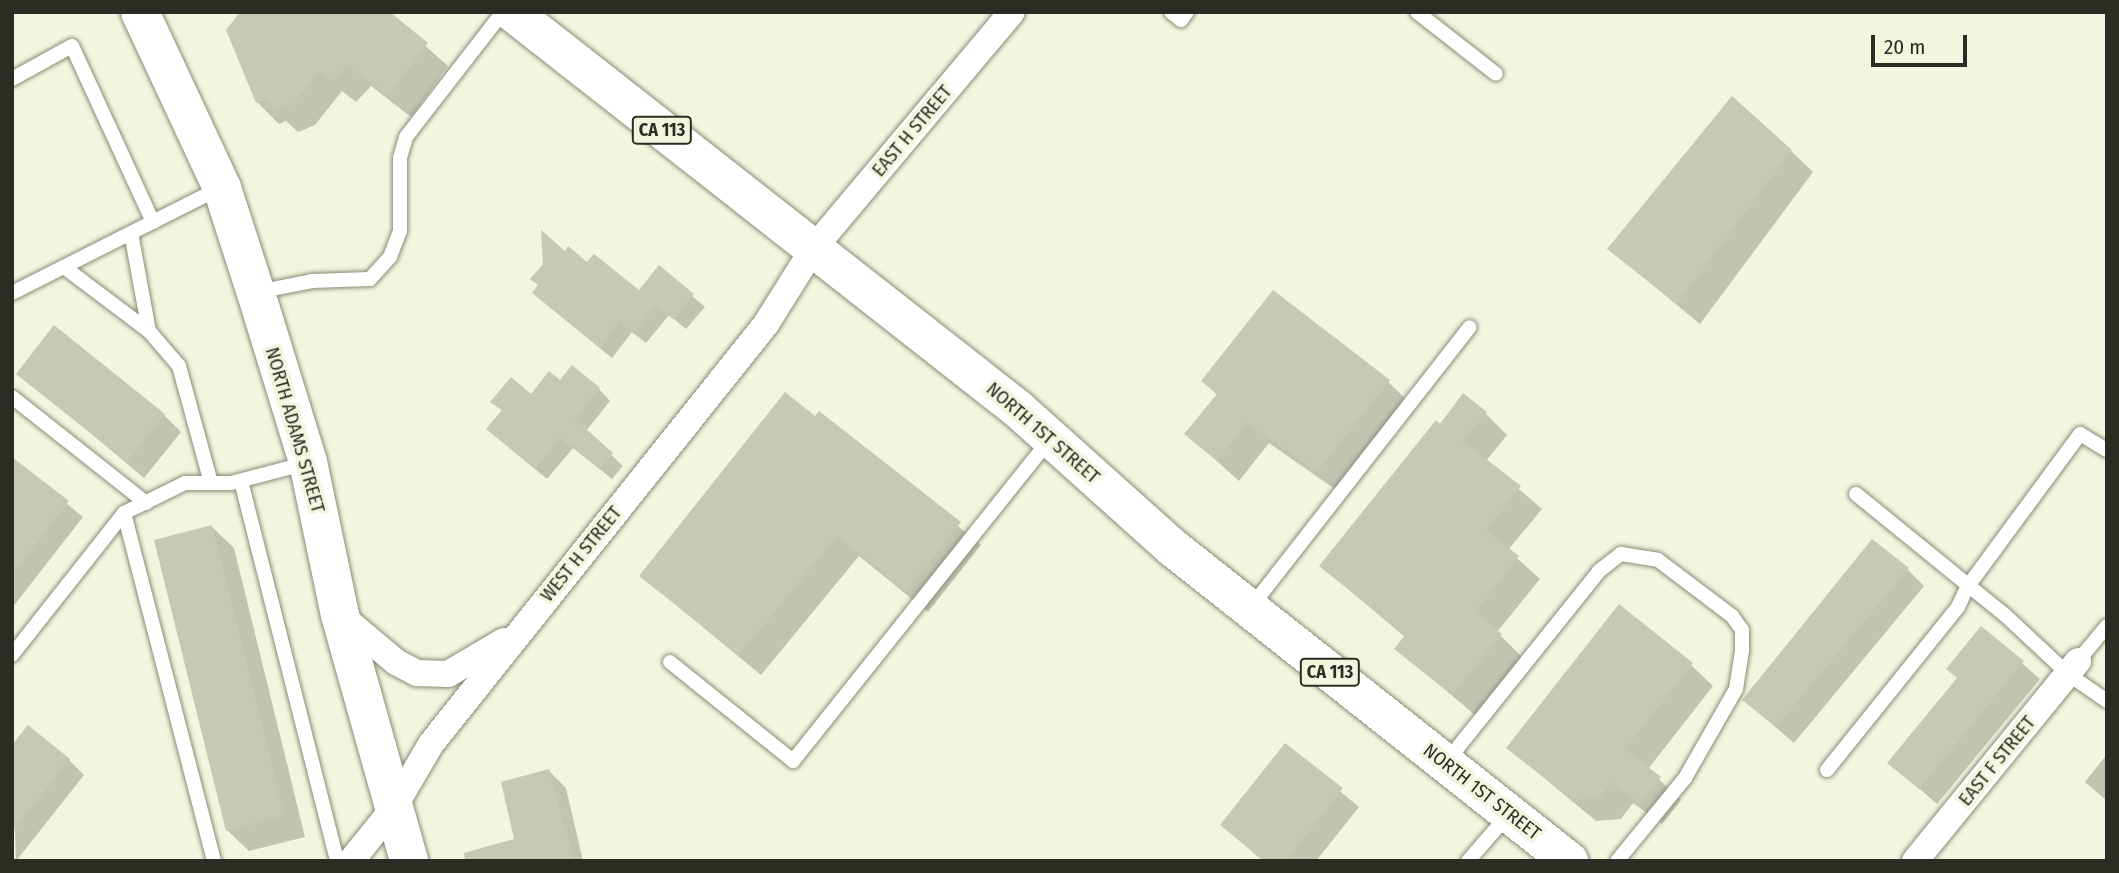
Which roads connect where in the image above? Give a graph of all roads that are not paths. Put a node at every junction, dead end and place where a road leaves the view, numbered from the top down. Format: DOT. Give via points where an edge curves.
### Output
graph roads {
  1 [pos="140,12"];
  2 [pos="503,12"];
  3 [pos="512,12"];
  4 [pos="1012,12"];
  5 [pos="1171,12"];
  6 [pos="1187,12"];
  7 [pos="1417,12"];
  8 [pos="1496,74"];
  9 [pos="12,79"];
  10 [pos="222,188"];
  11 [pos="153,222"];
  12 [pos="131,233"];
  13 [pos="813,248"];
  14 [pos="64,267"];
  15 [pos="12,293"];
  16 [pos="256,293"];
  17 [pos="1470,327"];
  18 [pos="149,331"];
  19 [pos="12,397"];
  20 [pos="1051,438"];
  21 [pos="2107,450"];
  22 [pos="308,462"];
  23 [pos="241,481"];
  24 [pos="211,483"];
  25 [pos="1856,494"];
  26 [pos="146,503"];
  27 [pos="124,513"];
  28 [pos="1968,586"];
  29 [pos="1250,608"];
  30 [pos="341,615"];
  31 [pos="2107,626"];
  32 [pos="518,633"];
  33 [pos="12,655"];
  34 [pos="670,662"];
  35 [pos="2073,667"];
  36 [pos="2107,701"];
  37 [pos="1445,763"];
  38 [pos="1827,770"];
  39 [pos="393,809"];
  40 [pos="1509,814"];
  41 [pos="214,861"];
  42 [pos="337,861"];
  43 [pos="351,861"];
  44 [pos="410,861"];
  45 [pos="1468,861"];
  46 [pos="1569,861"];
  47 [pos="1617,861"];
  48 [pos="1915,861"];
  1 -- 10 [label="main road, NORTH ADAMS STREET"];
  2 -- 16 [label="lane" via="406,137 400,158 400,231 390,257 370,279 312,281"];
  3 -- 13 [label="main road, NORTH 1ST STREET / CA 113"];
  4 -- 13 [label="street, EAST H STREET"];
  5 -- 6 [label="lane" via="1181,20"];
  7 -- 8 [label="lane"];
  9 -- 11 [label="lane" via="72,46"];
  10 -- 11 [label="lane"];
  10 -- 16 [label="main road, NORTH ADAMS STREET"];
  11 -- 12 [label="lane"];
  12 -- 14 [label="lane"];
  12 -- 18 [label="lane"];
  13 -- 20 [label="main road, NORTH 1ST STREET / CA 113"];
  13 -- 32 [label="street, WEST H STREET" via="766,324"];
  14 -- 15 [label="lane"];
  14 -- 18 [label="lane"];
  16 -- 22 [label="main road, NORTH ADAMS STREET"];
  17 -- 29 [label="lane"];
  18 -- 24 [label="lane" via="180,366"];
  19 -- 26 [label="lane"];
  20 -- 29 [label="main road, NORTH 1ST STREET / CA 113" via="1173,548"];
  20 -- 34 [label="lane" via="793,761"];
  21 -- 28 [label="lane" via="2080,434"];
  22 -- 23 [label="lane"];
  22 -- 30 [label="main road, NORTH ADAMS STREET"];
  23 -- 24 [label="lane"];
  23 -- 42 [label="lane"];
  24 -- 26 [label="lane" via="185,484"];
  25 -- 28 [label="lane"];
  26 -- 27 [label="lane"];
  27 -- 33 [label="lane"];
  27 -- 41 [label="lane"];
  28 -- 35 [label="lane"];
  28 -- 38 [label="lane" via="1958,607"];
  29 -- 37 [label="main road, NORTH 1ST STREET / CA 113"];
  30 -- 32 [label="street" via="397,662 426,674 448,674"];
  30 -- 39 [label="main road, NORTH ADAMS STREET"];
  31 -- 35 [label="lane"];
  32 -- 39 [label="street, WEST H STREET" via="431,744"];
  35 -- 36 [label="lane"];
  35 -- 48 [label="street, EAST F STREET"];
  37 -- 40 [label="main road, NORTH 1ST STREET / CA 113"];
  37 -- 47 [label="lane" via="1599,571 1621,554 1658,560 1732,616 1742,630 1742,651 1735,690 1685,778"];
  39 -- 43 [label="street, WEST H STREET"];
  39 -- 44 [label="main road, NORTH ADAMS STREET"];
  40 -- 45 [label="lane"];
  40 -- 46 [label="main road, NORTH 1ST STREET / CA 113"];
}
